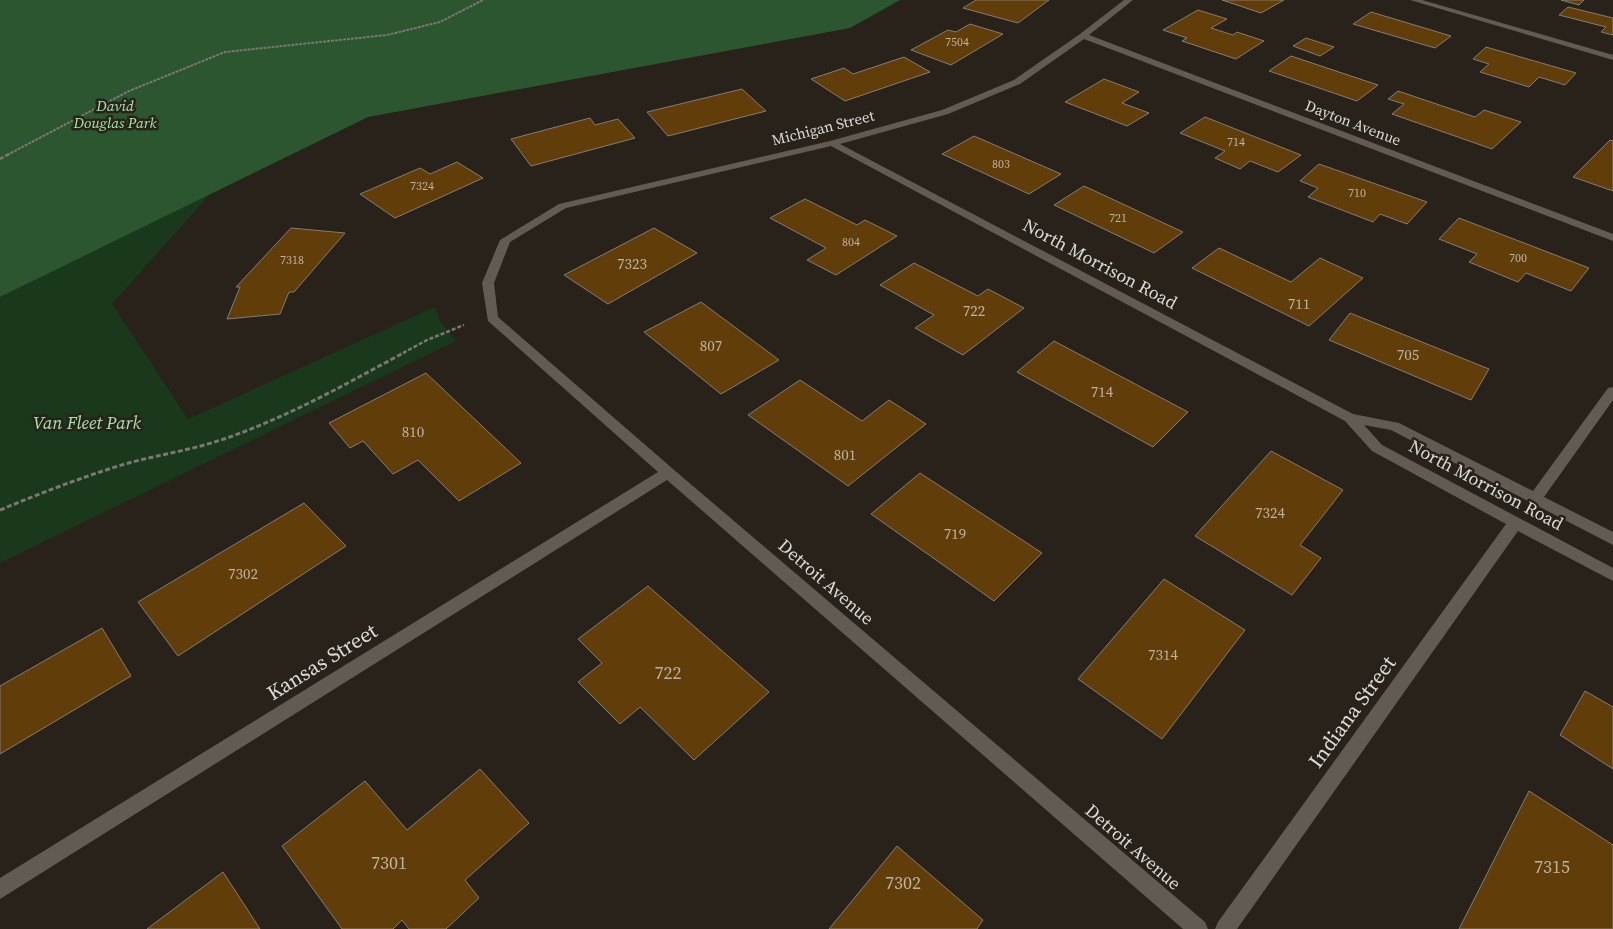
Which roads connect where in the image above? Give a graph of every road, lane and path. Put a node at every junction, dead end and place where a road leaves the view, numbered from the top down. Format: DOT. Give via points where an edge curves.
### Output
graph roads {
  1 [pos="483,0"];
  2 [pos="1128,0"];
  3 [pos="1414,0"];
  4 [pos="1083,36"];
  5 [pos="1613,58"];
  6 [pos="832,143"];
  7 [pos="0,159"];
  8 [pos="1613,238"];
  9 [pos="492,318"];
  10 [pos="1613,391"];
  11 [pos="1350,418"];
  12 [pos="668,473"];
  13 [pos="1535,499"];
  14 [pos="0,510"];
  15 [pos="1516,522"];
  16 [pos="1613,539"];
  17 [pos="1613,575"];
  18 [pos="0,889"];
  19 [pos="1198,929"];
  20 [pos="1225,929"];
  1 -- 7 [label="path" via="440,22 386,34 225,52 129,90"];
  2 -- 4 [label="street, Michigan Street"];
  3 -- 5 [label="street"];
  4 -- 6 [label="street, Michigan Street" via="1017,82 945,112"];
  4 -- 8 [label="street, Dayton Avenue"];
  6 -- 9 [label="street, Michigan Street" via="563,206 505,240 488,283"];
  6 -- 11 [label="street, North Morrison Road"];
  9 -- 12 [label="street, Detroit Avenue"];
  9 -- 14 [label="path" via="427,340 270,422 222,440 69,482"];
  10 -- 13 [label="street"];
  11 -- 13 [label="street, North Morrison Road" via="1394,426"];
  11 -- 15 [label="street, North Morrison Road" via="1377,448"];
  12 -- 18 [label="street, Kansas Street"];
  12 -- 19 [label="street, Detroit Avenue"];
  13 -- 16 [label="street, North Morrison Road"];
  15 -- 17 [label="street, North Morrison Road"];
  15 -- 20 [label="street, Indiana Street"];
}
